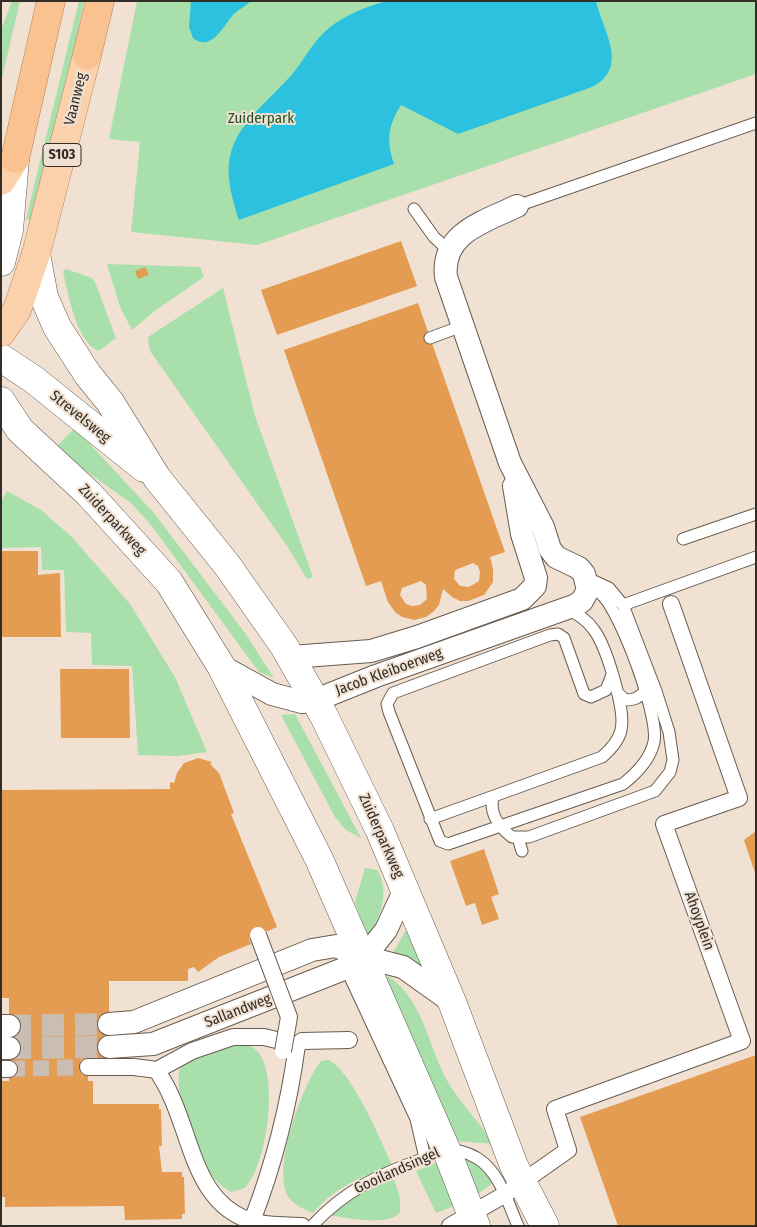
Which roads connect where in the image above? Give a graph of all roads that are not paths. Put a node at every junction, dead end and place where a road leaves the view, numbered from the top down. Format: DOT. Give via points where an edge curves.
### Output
graph roads {
  1 [pos="51,1"];
  2 [pos="100,1"];
  3 [pos="87,55"];
  4 [pos="756,123"];
  5 [pos="8,170"];
  6 [pos="517,206"];
  7 [pos="414,209"];
  8 [pos="449,251"];
  9 [pos="36,254"];
  10 [pos="1,262"];
  11 [pos="462,326"];
  12 [pos="1,333"];
  13 [pos="430,338"];
  14 [pos="1,358"];
  15 [pos="1,401"];
  16 [pos="1,423"];
  17 [pos="28,438"];
  18 [pos="510,463"];
  19 [pos="157,478"];
  20 [pos="756,514"];
  21 [pos="683,539"];
  22 [pos="756,557"];
  23 [pos="536,578"];
  24 [pos="586,581"];
  25 [pos="672,604"];
  26 [pos="623,605"];
  27 [pos="563,610"];
  28 [pos="292,657"];
  29 [pos="222,666"];
  30 [pos="612,675"];
  31 [pos="645,691"];
  32 [pos="617,692"];
  33 [pos="316,700"];
  34 [pos="493,797"];
  35 [pos="430,819"];
  36 [pos="501,826"];
  37 [pos="518,838"];
  38 [pos="522,851"];
  39 [pos="405,889"];
  40 [pos="258,935"];
  41 [pos="347,957"];
  42 [pos="452,1002"];
  43 [pos="109,1024"];
  44 [pos="349,1040"];
  45 [pos="109,1047"];
  46 [pos="292,1048"];
  47 [pos="88,1067"];
  48 [pos="157,1070"];
  49 [pos="416,1119"];
  50 [pos="436,1154"];
  51 [pos="513,1189"];
  52 [pos="466,1222"];
  53 [pos="246,1224"];
  54 [pos="302,1226"];
  55 [pos="312,1226"];
  56 [pos="518,1226"];
  57 [pos="545,1226"];
  1 -- 5 [label="highway"];
  2 -- 3 [label="highway, Vaanweg / S103"];
  3 -- 9 [label="main road, Vaanweg / S103"];
  4 -- 6 [label="lane"];
  5 -- 10 [label="main road" via="9,230"];
  6 -- 8 [label="street" via="465,231"];
  7 -- 8 [label="lane" via="434,237"];
  8 -- 11 [label="street" via="446,277"];
  9 -- 12 [label="main road, Vaanweg / S103" via="17,310"];
  9 -- 19 [label="main road, Vaanweg" via="44,297 57,327 110,402"];
  11 -- 13 [label="lane"];
  11 -- 18 [label="street"];
  14 -- 19 [label="main road, Strevelsweg"];
  15 -- 17 [label="main road, Zuiderparkweg"];
  16 -- 17 [label="main road, Zuiderparkweg"];
  17 -- 29 [label="main road, Zuiderparkweg" via="89,494 169,582"];
  18 -- 23 [label="street" via="522,534"];
  18 -- 24 [label="street" via="543,527 550,548 556,557 579,568"];
  19 -- 28 [label="main road, Zuiderparkweg" via="227,565"];
  20 -- 21 [label="lane"];
  22 -- 26 [label="lane"];
  23 -- 27 [label="street" via="548,606"];
  23 -- 28 [label="street, Jacob Kleiboerweg" via="529,593 514,603 392,646 358,653"];
  24 -- 26 [label="lane" via="609,588"];
  24 -- 27 [label="street, Jacob Kleiboerweg" via="582,601"];
  24 -- 31 [label="lane" via="603,595 612,609"];
  25 -- 51 [label="street, Ahoyplein" via="739,798 664,824 742,1041 555,1109 568,1150"];
  26 -- 37 [label="lane" via="669,732 673,760 670,772 654,791"];
  27 -- 30 [label="lane" via="583,617 595,632"];
  27 -- 33 [label="street, Jacob Kleiboerweg"];
  28 -- 33 [label="main road, Zuiderparkweg"];
  29 -- 33 [label="street, Jacob Kleiboerweg" via="272,694 302,702"];
  29 -- 41 [label="main road, Zuiderparkweg" via="320,859"];
  30 -- 32 [label="lane"];
  30 -- 35 [label="lane" via="606,690 590,697 584,694 564,638 550,634 393,693 387,704 389,712"];
  31 -- 32 [label="lane" via="631,700 625,700"];
  31 -- 36 [label="lane" via="655,725 654,742 636,774 623,784"];
  32 -- 34 [label="lane" via="622,715 621,730 614,746 602,758"];
  33 -- 39 [label="main road, Zuiderparkweg"];
  34 -- 35 [label="lane"];
  34 -- 36 [label="lane" via="492,808"];
  35 -- 36 [label="lane" via="437,837 448,844"];
  36 -- 37 [label="lane"];
  37 -- 38 [label="lane"];
  39 -- 41 [label="street, Sallandweg" via="386,930"];
  39 -- 42 [label="main road, Zuiderparkweg"];
  40 -- 46 [label="street, bridge" via="289,1017"];
  41 -- 42 [label="street, Sallandweg" via="403,967"];
  41 -- 43 [label="street, Sallandweg" via="312,950 134,1022"];
  41 -- 45 [label="street, Sallandweg" via="153,1044"];
  41 -- 49 [label="lane, Zuiderparkweg"];
  41 -- 50 [label="main road, Zuiderparkweg"];
  42 -- 51 [label="main road, Zuiderparkweg"];
  44 -- 46 [label="street" via="302,1041"];
  46 -- 48 [label="street, Sallandweg" via="264,1037 233,1037 192,1051"];
  46 -- 53 [label="street" via="291,1094 262,1196"];
  47 -- 48 [label="street"];
  48 -- 53 [label="street" via="170,1094 196,1165 212,1194 224,1208"];
  49 -- 50 [label="lane, Zuiderparkweg"];
  49 -- 50 [label="lane, Zuiderparkweg"];
  50 -- 51 [label="lane, Gooilandsingel" via="462,1152 478,1158 498,1180"];
  50 -- 52 [label="main road, Zuiderparkweg"];
  50 -- 55 [label="lane, Gooilandsingel" via="364,1183 329,1207"];
  51 -- 52 [label="street"];
  51 -- 56 [label="lane, Zuiderparkweg"];
  51 -- 57 [label="main road, Zuiderparkweg"];
  53 -- 54 [label="street"];
}
